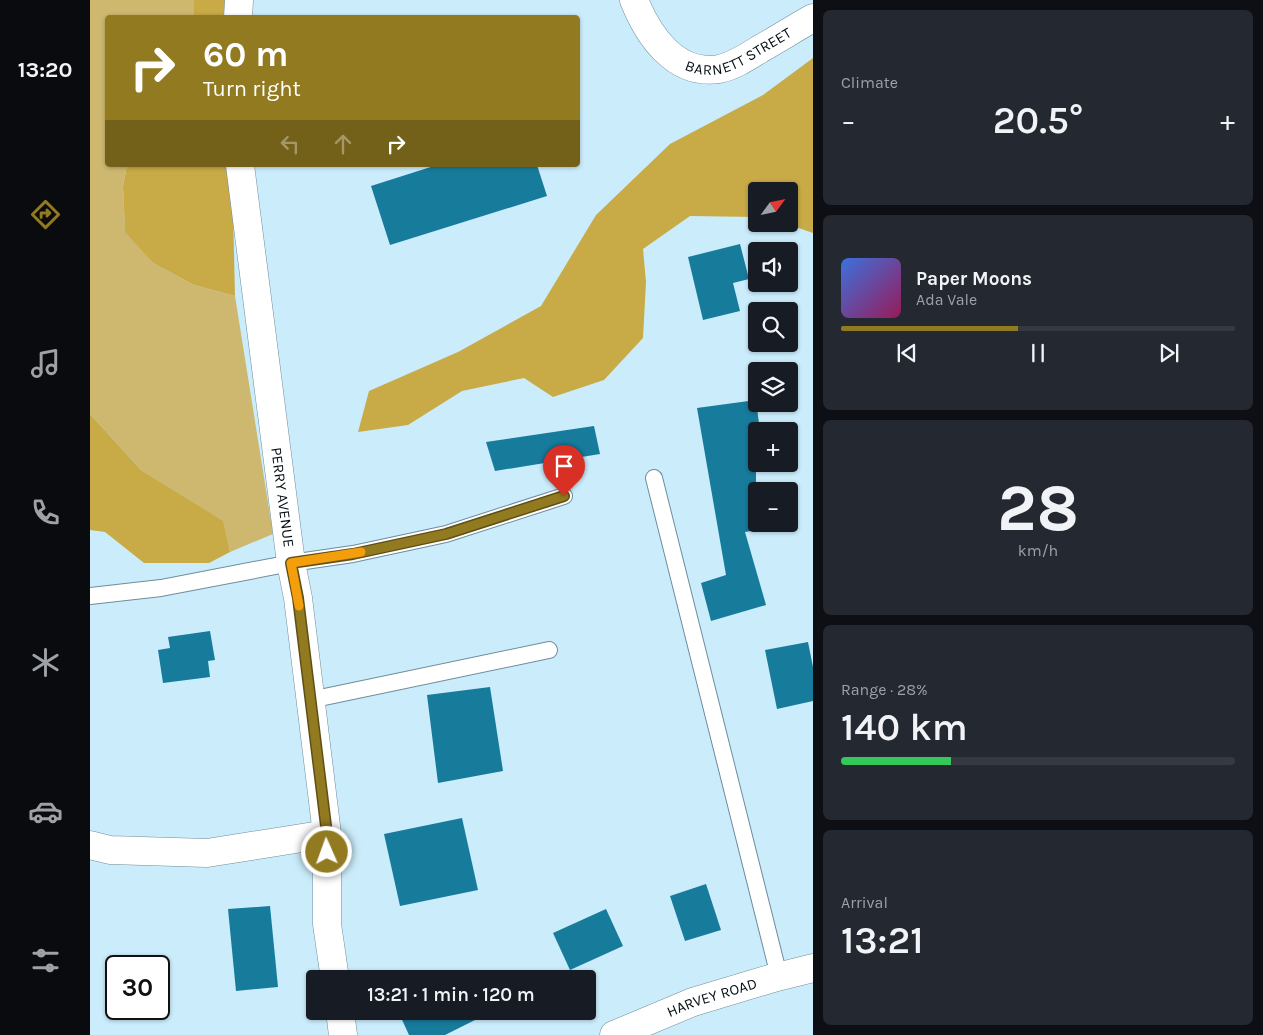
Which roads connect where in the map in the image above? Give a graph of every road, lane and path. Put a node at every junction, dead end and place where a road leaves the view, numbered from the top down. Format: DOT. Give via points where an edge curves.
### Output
graph roads {
  1 [pos="239,0"];
  2 [pos="634,0"];
  3 [pos="238,15"];
  4 [pos="813,18"];
  5 [pos="240,167"];
  6 [pos="654,478"];
  7 [pos="564,496"];
  8 [pos="291,563"];
  9 [pos="90,596"];
  10 [pos="549,650"];
  11 [pos="310,700"];
  12 [pos="327,834"];
  13 [pos="90,845"];
  14 [pos="813,968"];
  15 [pos="334,970"];
  16 [pos="779,976"];
  17 [pos="341,1020"];
  18 [pos="343,1035"];
  19 [pos="614,1035"];
  1 -- 3 [label="street"];
  2 -- 4 [label="street, BARNETT STREET" via="650,32 665,51 680,63 699,69 719,69 738,62"];
  5 -- 8 [label="street, PERRY AVENUE"];
  6 -- 16 [label="lane"];
  7 -- 8 [label="lane" via="446,534 353,554"];
  8 -- 9 [label="lane" via="161,588"];
  8 -- 11 [label="street, PERRY AVENUE"];
  10 -- 11 [label="lane"];
  11 -- 12 [label="street, PERRY AVENUE"];
  12 -- 13 [label="street" via="206,853 110,850"];
  12 -- 15 [label="street, PERRY AVENUE" via="327,924"];
  14 -- 16 [label="street, HARVEY ROAD"];
  16 -- 19 [label="street, HARVEY ROAD" via="692,1002"];
  17 -- 18 [label="street"];
}
